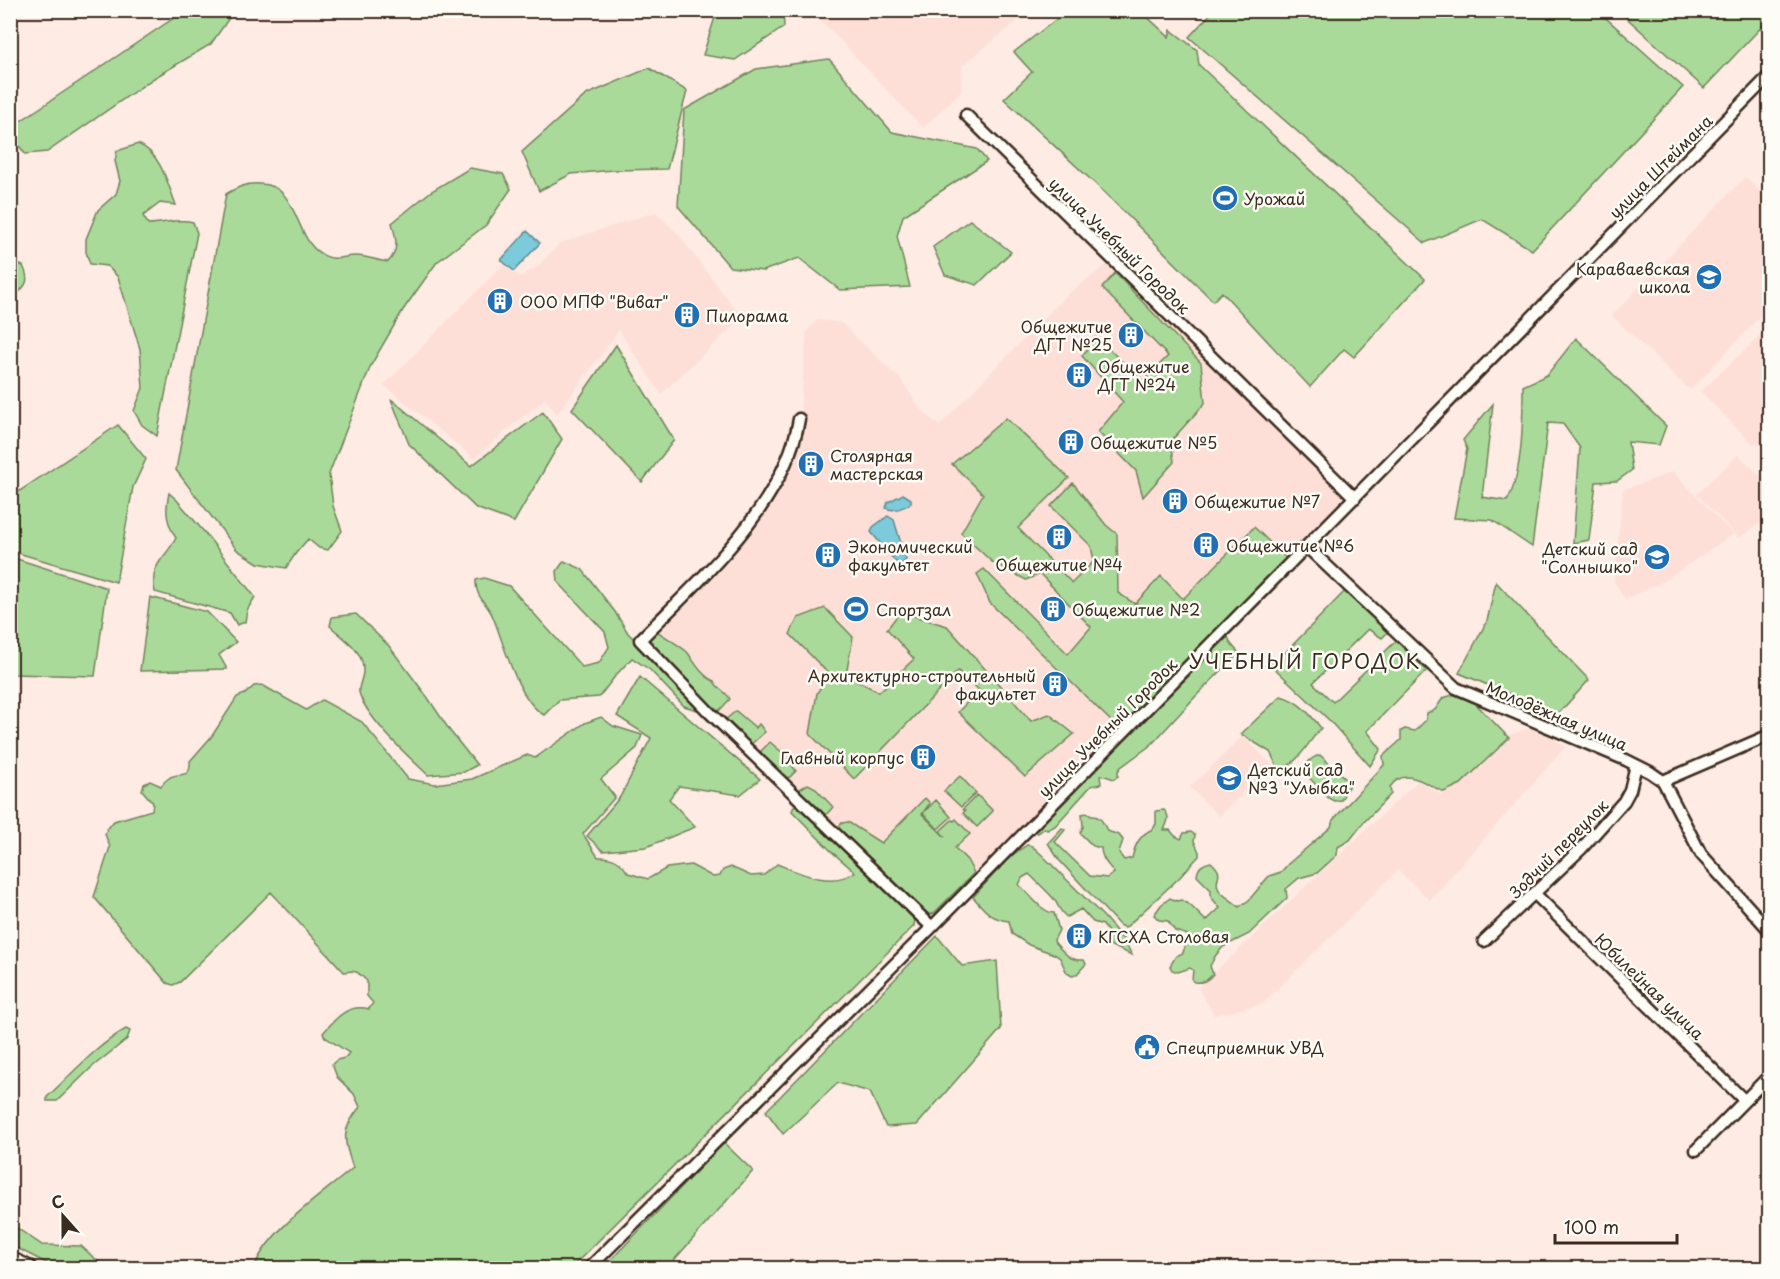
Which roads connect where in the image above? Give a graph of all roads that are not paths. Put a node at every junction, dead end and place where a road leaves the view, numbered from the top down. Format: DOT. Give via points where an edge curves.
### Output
graph roads {
  1 [pos="1770,75"];
  2 [pos="966,115"];
  3 [pos="1571,277"];
  4 [pos="799,419"];
  5 [pos="1355,498"];
  6 [pos="1307,547"];
  7 [pos="1770,735"];
  8 [pos="1636,765"];
  9 [pos="1663,782"];
  10 [pos="1535,894"];
  11 [pos="932,927"];
  12 [pos="1770,931"];
  13 [pos="1484,940"];
  14 [pos="1770,1075"];
  15 [pos="1744,1100"];
  16 [pos="1696,1149"];
  17 [pos="10,1259"];
  18 [pos="29,1269"];
  19 [pos="589,1269"];
  1 -- 3 [label="street, улица Штеймана"];
  2 -- 5 [label="street, улица Учебный Городок"];
  3 -- 5 [label="street, улица Учебный Городок"];
  4 -- 11 [label="street" via="780,475 756,514 640,640 717,720"];
  5 -- 6 [label="street, улица Учебный Городок"];
  6 -- 8 [label="street, Молодёжная улица" via="1455,687"];
  6 -- 11 [label="street, улица Учебный Городок"];
  7 -- 9 [label="street"];
  8 -- 9 [label="street, Молодёжная улица"];
  8 -- 10 [label="street, Зодчий переулок" via="1624,801"];
  9 -- 12 [label="street, Молодёжная улица" via="1701,854"];
  10 -- 13 [label="street, Зодчий переулок"];
  10 -- 15 [label="street, Юбилейная улица"];
  11 -- 19 [label="street, улица Учебный Городок"];
  14 -- 15 [label="street"];
  15 -- 16 [label="street"];
  17 -- 18 [label="main road"];
}
